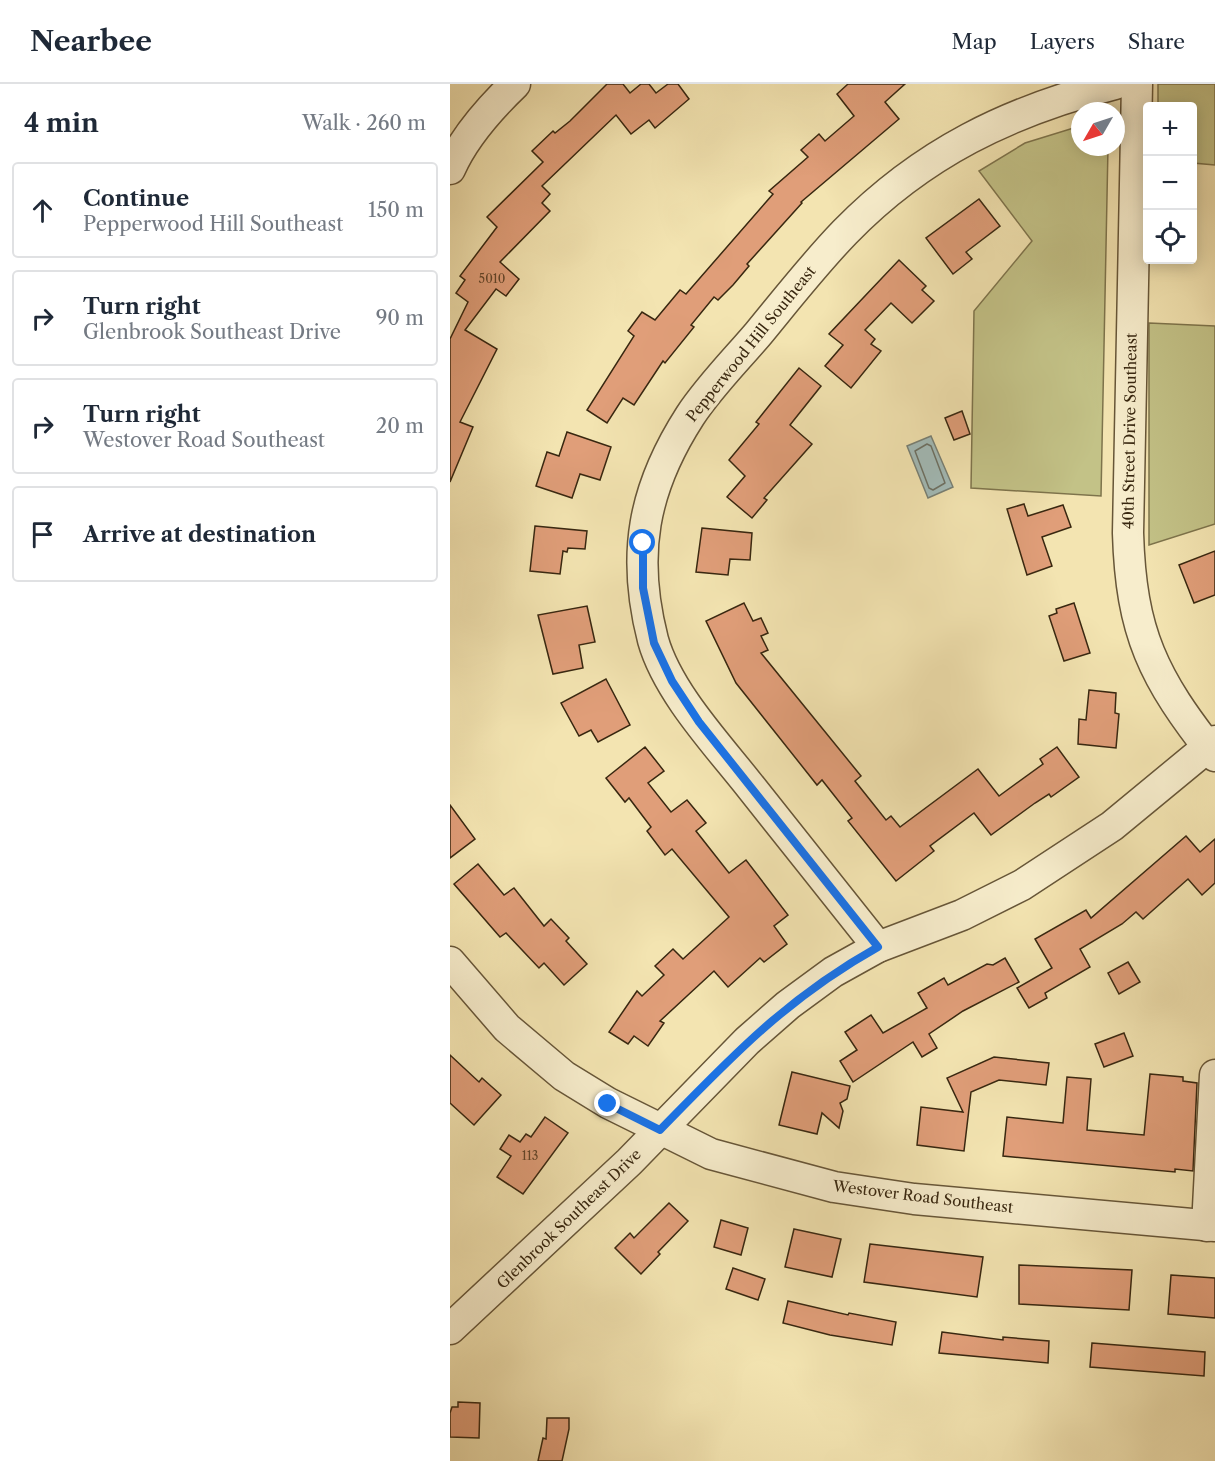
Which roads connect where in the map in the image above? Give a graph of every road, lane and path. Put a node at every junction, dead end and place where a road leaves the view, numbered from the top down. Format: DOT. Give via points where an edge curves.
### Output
graph roads {
  1 [pos="515,84"];
  2 [pos="1115,84"];
  3 [pos="1137,84"];
  4 [pos="450,169"];
  5 [pos="1213,748"];
  6 [pos="878,947"];
  7 [pos="450,962"];
  8 [pos="1215,1075"];
  9 [pos="660,1130"];
  10 [pos="1211,1226"];
  11 [pos="450,1329"];
  1 -- 4 [label="street" via="497,101"];
  2 -- 6 [label="street, Pepperwood Hill Southeast" via="1066,96 1007,118 963,141 880,200 815,266 692,414 650,495 643,543 643,588 654,643 672,681 699,722"];
  3 -- 5 [label="street, 40th Street Drive Southeast" via="1128,533 1132,599 1141,634 1164,684"];
  5 -- 6 [label="street, Glenbrook Southeast Drive" via="1112,826 1022,885 962,915"];
  6 -- 9 [label="street, Glenbrook Southeast Drive" via="833,972 788,1005"];
  7 -- 9 [label="street, Westover Road Southeast" via="507,1028 564,1076"];
  8 -- 10 [label="street"];
  9 -- 10 [label="street, Westover Road Southeast" via="711,1154 834,1187 914,1199"];
  9 -- 11 [label="street, Glenbrook Southeast Drive"];
}
